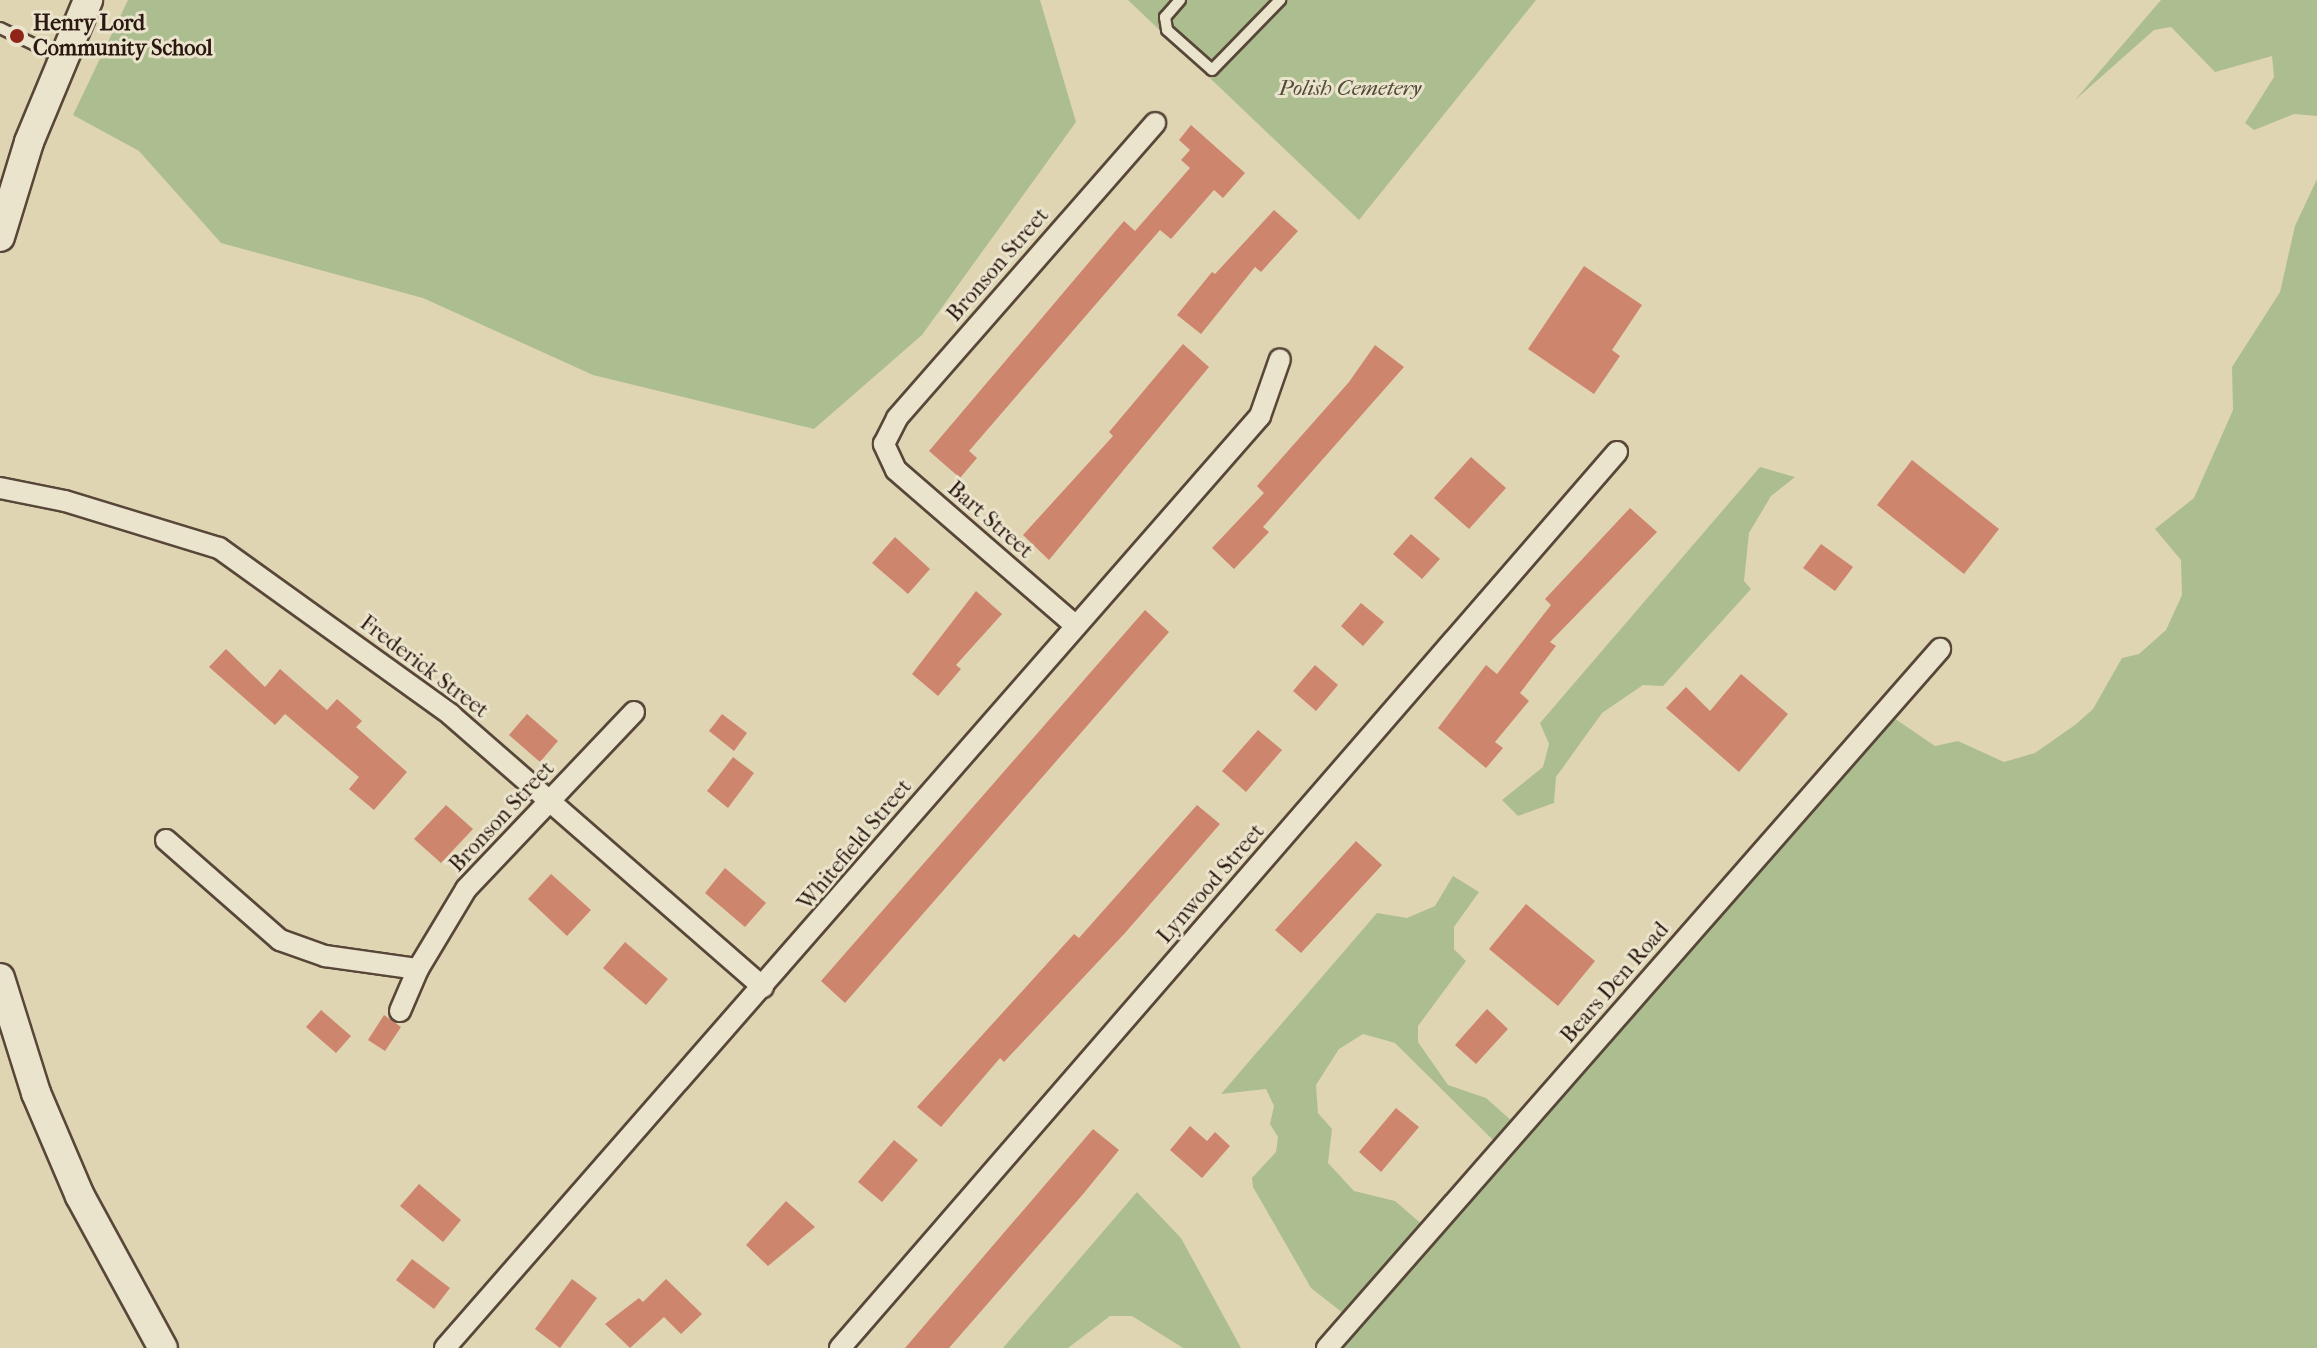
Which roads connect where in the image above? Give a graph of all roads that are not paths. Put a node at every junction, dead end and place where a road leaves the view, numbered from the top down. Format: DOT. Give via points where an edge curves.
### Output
graph roads {
  1 [pos="88,0"];
  2 [pos="1180,0"];
  3 [pos="1280,0"];
  4 [pos="0,28"];
  5 [pos="62,58"];
  6 [pos="1155,123"];
  7 [pos="0,237"];
  8 [pos="1280,359"];
  9 [pos="884,444"];
  10 [pos="1617,452"];
  11 [pos="0,488"];
  12 [pos="1076,626"];
  13 [pos="1940,649"];
  14 [pos="634,712"];
  15 [pos="549,801"];
  16 [pos="166,840"];
  17 [pos="418,969"];
  18 [pos="0,978"];
  19 [pos="763,987"];
  20 [pos="400,1011"];
  21 [pos="163,1348"];
  22 [pos="445,1348"];
  23 [pos="840,1348"];
  24 [pos="1327,1348"];
  1 -- 5 [label="main road"];
  2 -- 3 [label="lane" via="1165,17 1167,30 1212,70"];
  4 -- 5 [label="lane"];
  5 -- 7 [label="main road"];
  6 -- 9 [label="street, Bronson Street" via="897,418"];
  8 -- 12 [label="street, Whitefield Street" via="1260,416"];
  9 -- 12 [label="street, Bart Street" via="896,470"];
  10 -- 23 [label="street, Lynwood Street"];
  11 -- 15 [label="street, Frederick Street" via="65,501 219,548 451,715"];
  12 -- 19 [label="street, Whitefield Street"];
  13 -- 24 [label="street, Bears Den Road"];
  14 -- 15 [label="street, Bronson Street"];
  15 -- 17 [label="street, Bronson Street" via="466,889"];
  15 -- 19 [label="street, Frederick Street"];
  16 -- 17 [label="street" via="280,940 325,956"];
  17 -- 20 [label="street, Bronson Street"];
  18 -- 21 [label="main road" via="36,1093 74,1183"];
  19 -- 22 [label="street, Whitefield Street"];
}
